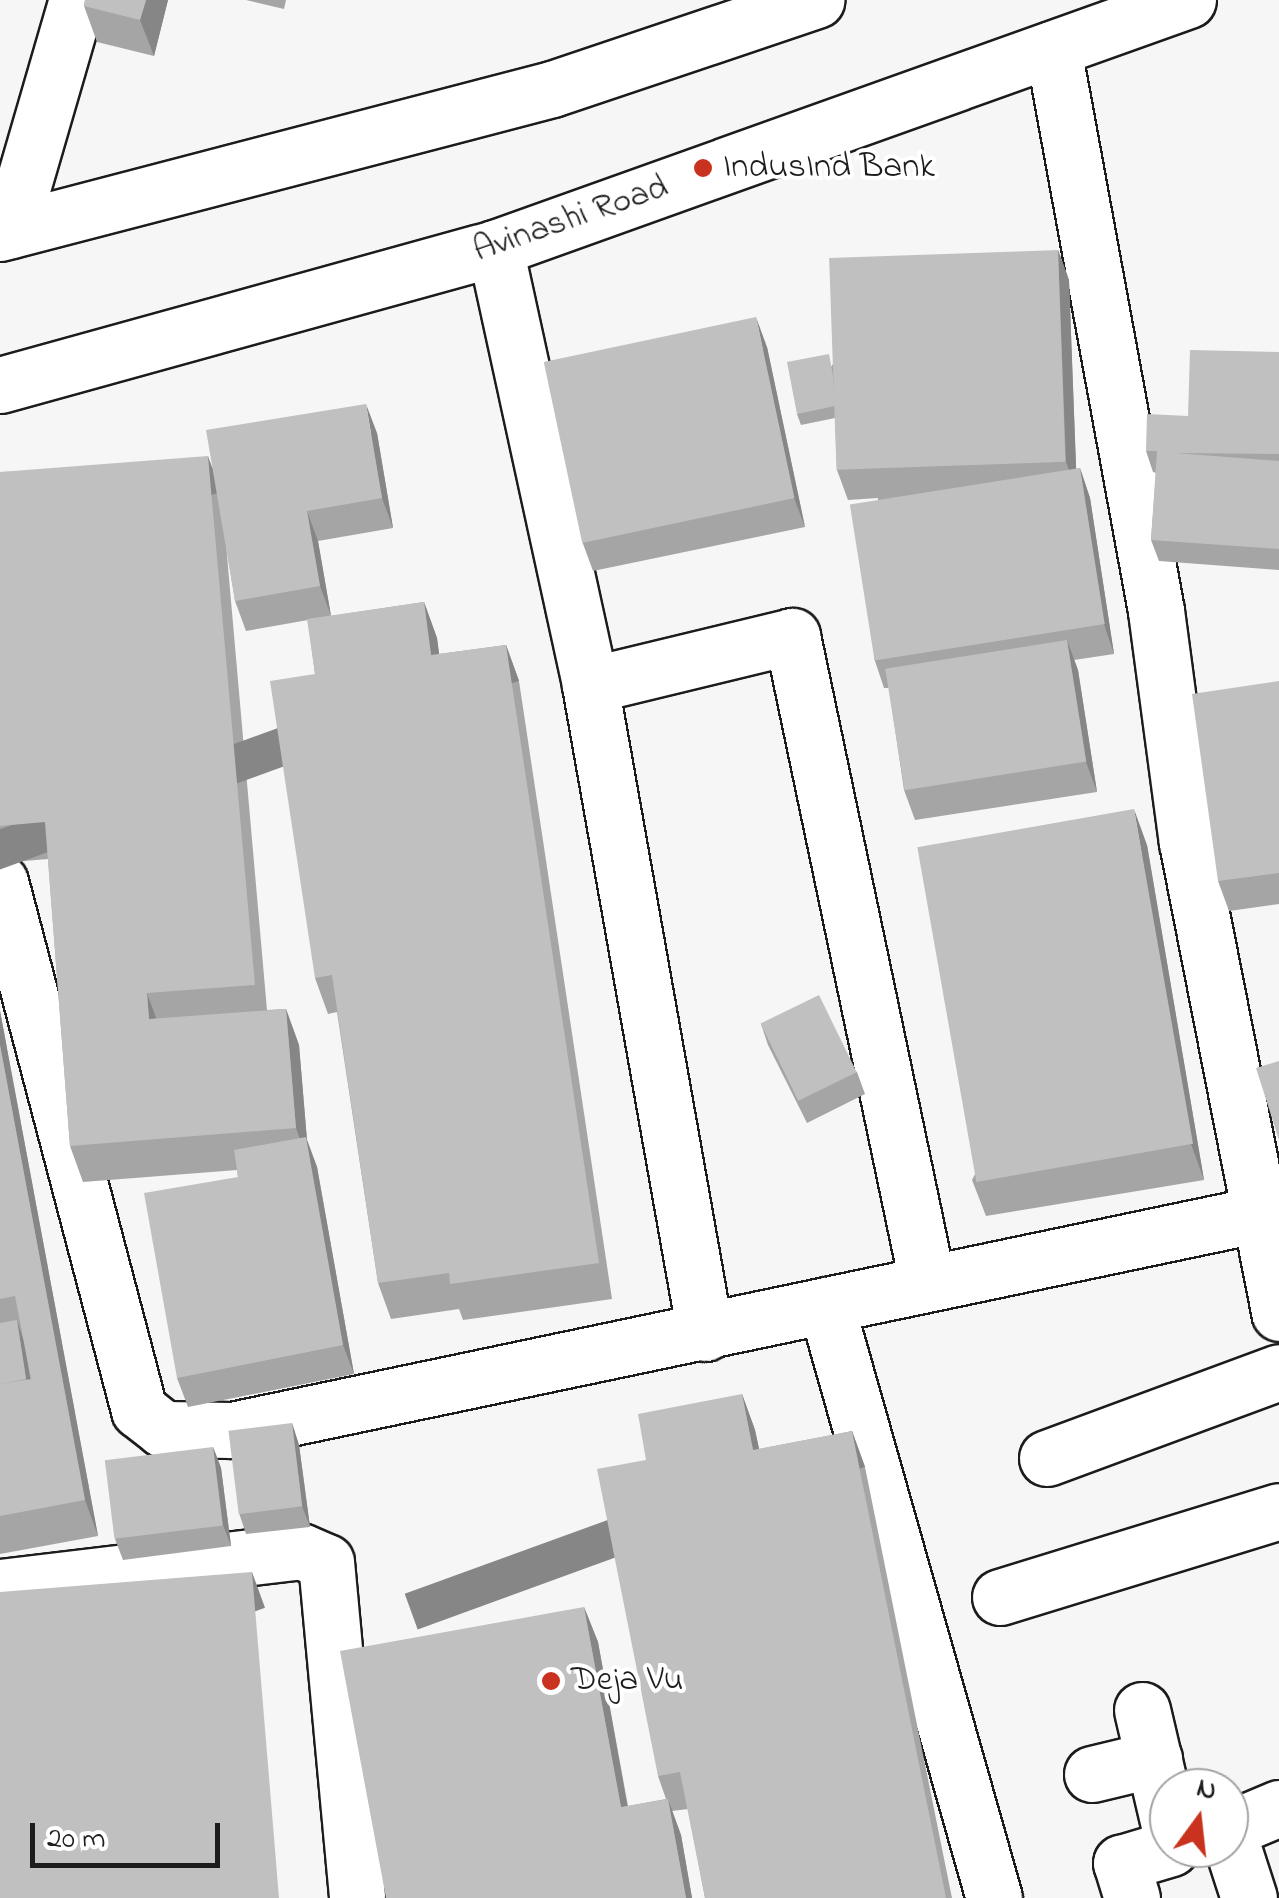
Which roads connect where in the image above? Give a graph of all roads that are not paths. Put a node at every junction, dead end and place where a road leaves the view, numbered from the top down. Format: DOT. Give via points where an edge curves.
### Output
graph roads {
  1 [pos="77,0"];
  2 [pos="816,0"];
  3 [pos="1188,0"];
  4 [pos="1052,49"];
  5 [pos="5,232"];
  6 [pos="495,248"];
  7 [pos="0,385"];
  8 [pos="590,684"];
  9 [pos="0,882"];
  10 [pos="1270,1212"];
  11 [pos="927,1280"];
  12 [pos="826,1305"];
  13 [pos="1279,1313"];
  14 [pos="705,1334"];
  15 [pos="1279,1372"];
  16 [pos="1047,1458"];
  17 [pos="1279,1511"];
  18 [pos="0,1587"];
  19 [pos="1000,1596"];
  20 [pos="1156,1768"];
  21 [pos="1092,1774"];
  22 [pos="1279,1808"];
  23 [pos="1249,1822"];
  24 [pos="1149,1854"];
  25 [pos="1239,1868"];
  26 [pos="357,1898"];
  27 [pos="994,1898"];
  28 [pos="1132,1898"];
  29 [pos="1248,1898"];
  1 -- 5 [label="main road"];
  2 -- 5 [label="main road" via="552,89"];
  3 -- 4 [label="main road, Avinashi Road"];
  4 -- 6 [label="main road, Avinashi Road"];
  4 -- 10 [label="main road" via="1156,610 1187,842"];
  6 -- 7 [label="main road, Avinashi Road"];
  6 -- 8 [label="main road"];
  8 -- 11 [label="main road" via="792,636"];
  8 -- 14 [label="main road"];
  9 -- 14 [label="main road" via="138,1410 163,1429 232,1430"];
  10 -- 11 [label="main road"];
  10 -- 13 [label="main road"];
  11 -- 12 [label="main road"];
  12 -- 14 [label="main road"];
  12 -- 27 [label="main road"];
  15 -- 16 [label="main road"];
  17 -- 19 [label="main road"];
  18 -- 26 [label="main road" via="301,1551 326,1562"];
  20 -- 21 [label="main road" via="1148,1734"];
  22 -- 23 [label="main road"];
  24 -- 28 [label="main road" via="1121,1863"];
  25 -- 29 [label="main road"];
}
